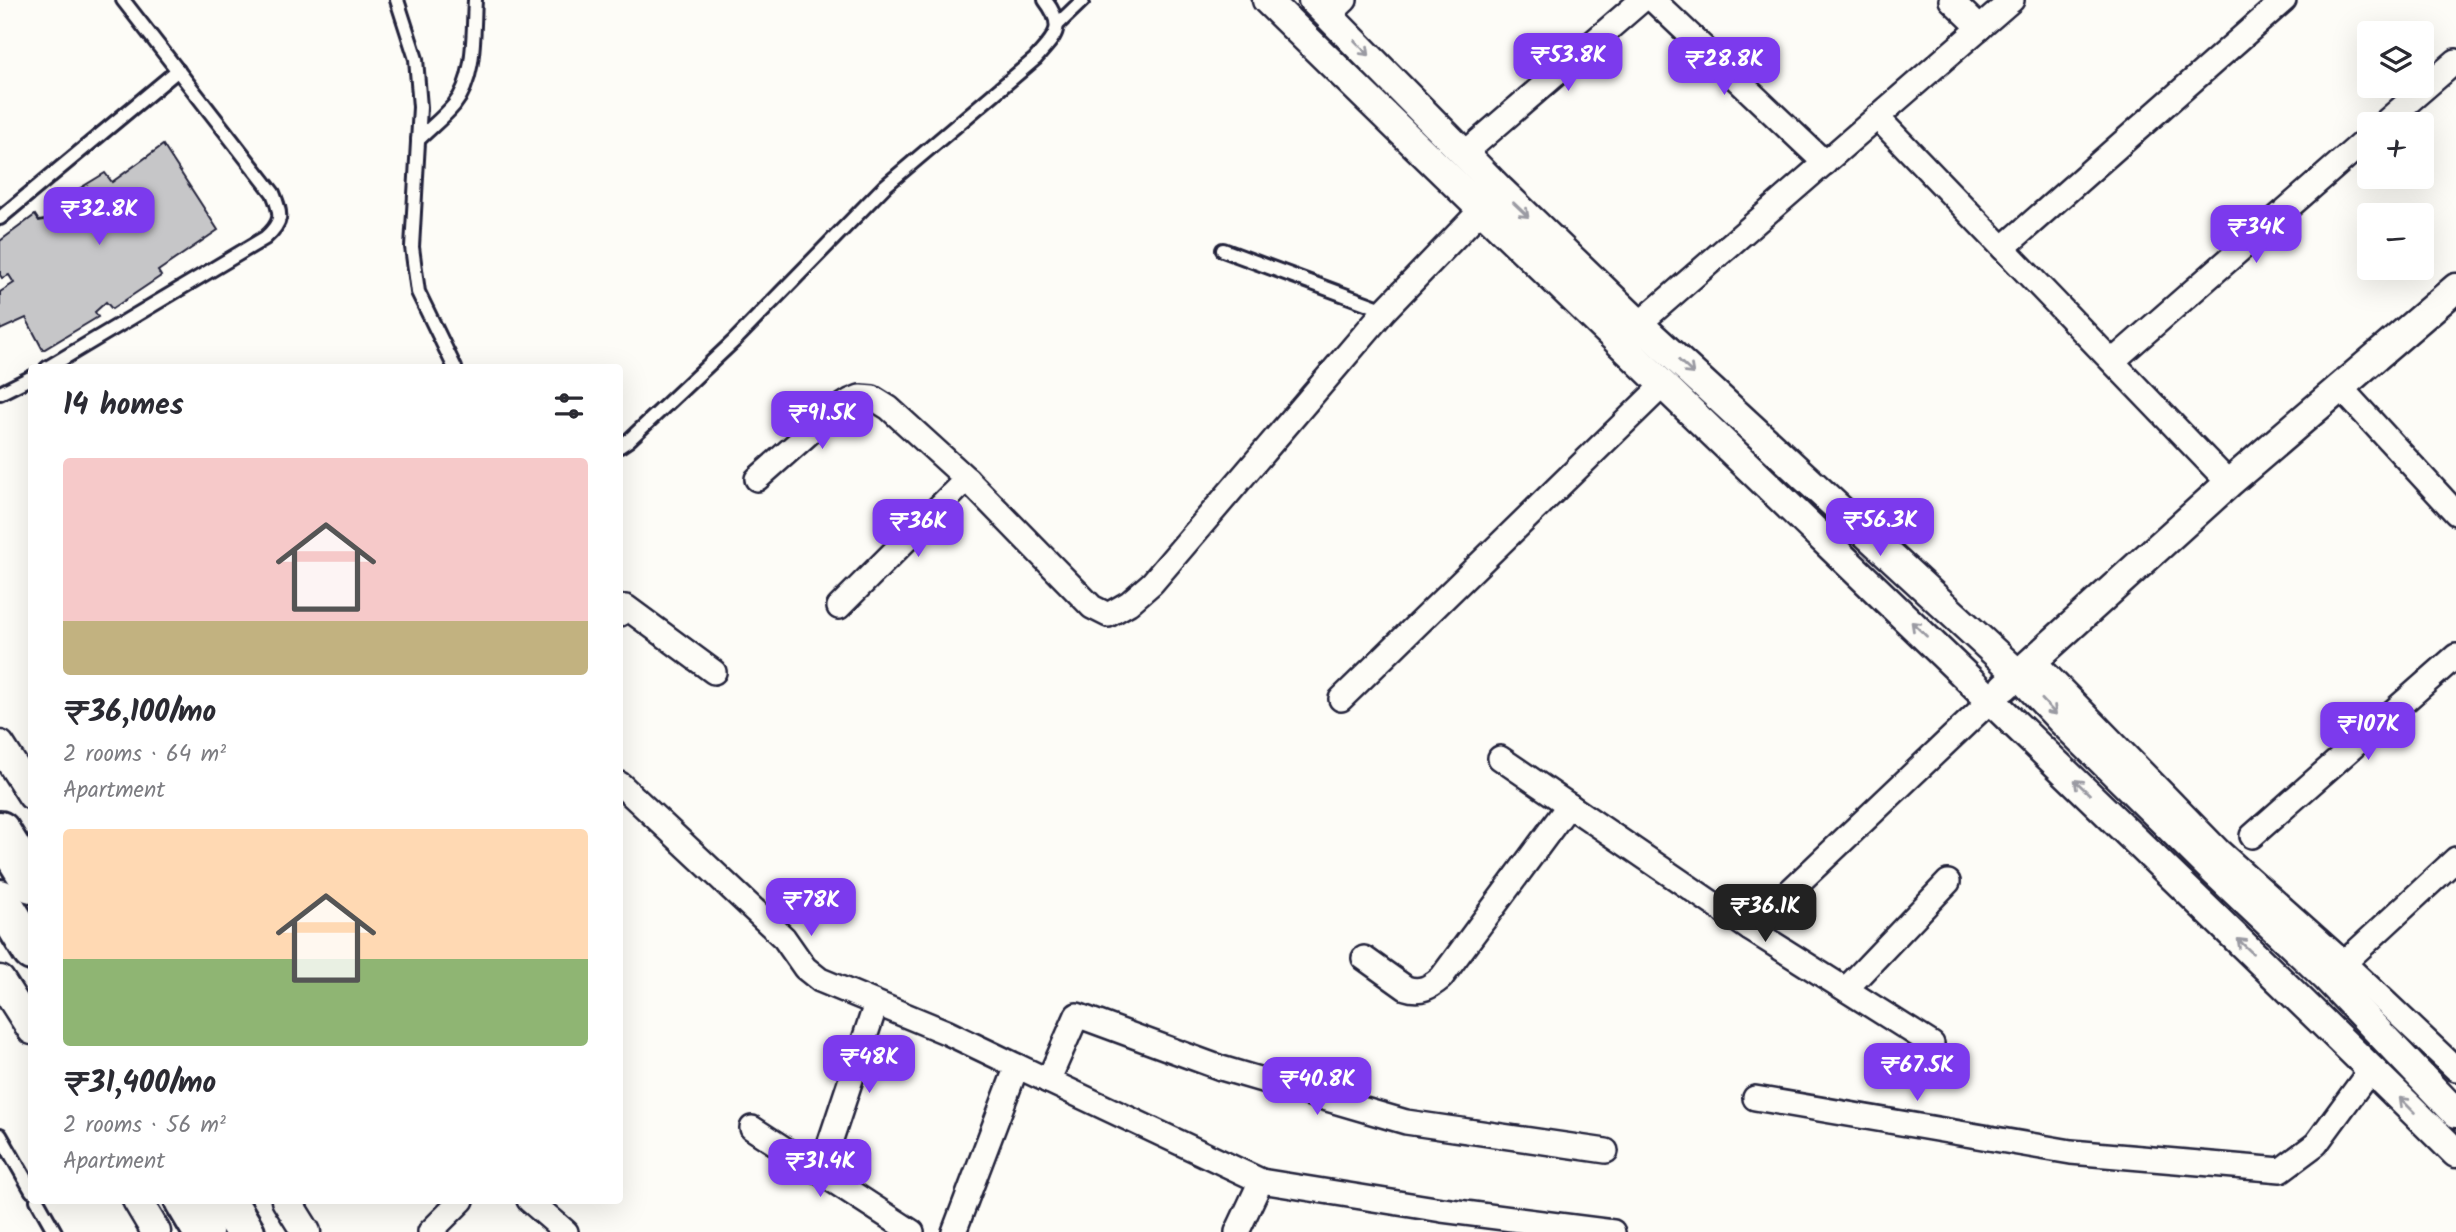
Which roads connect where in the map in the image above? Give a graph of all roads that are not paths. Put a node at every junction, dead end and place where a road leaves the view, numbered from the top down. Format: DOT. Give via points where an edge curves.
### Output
graph roads {
  1 [pos="123,0"];
  2 [pos="397,0"];
  3 [pos="475,0"];
  4 [pos="1045,0"];
  5 [pos="1083,0"];
  6 [pos="1267,0"];
  7 [pos="1642,0"];
  8 [pos="1653,0"];
  9 [pos="1951,0"];
  10 [pos="2012,0"];
  11 [pos="2284,0"];
  12 [pos="1329,5"];
  13 [pos="1057,25"];
  14 [pos="1980,28"];
  15 [pos="2456,61"];
  16 [pos="178,70"];
  17 [pos="2397,112"];
  18 [pos="1877,117"];
  19 [pos="418,140"];
  20 [pos="2357,147"];
  21 [pos="1465,153"];
  22 [pos="1825,163"];
  23 [pos="1481,210"];
  24 [pos="0,218"];
  25 [pos="2003,248"];
  26 [pos="1223,250"];
  27 [pos="2456,288"];
  28 [pos="1385,310"];
  29 [pos="1640,324"];
  30 [pos="2113,361"];
  31 [pos="54,364"];
  32 [pos="453,364"];
  33 [pos="28,379"];
  34 [pos="1664,384"];
  35 [pos="2341,388"];
  36 [pos="0,393"];
  37 [pos="623,444"];
  38 [pos="757,479"];
  39 [pos="967,480"];
  40 [pos="2229,483"];
  41 [pos="2456,513"];
  42 [pos="838,607"];
  43 [pos="623,610"];
  44 [pos="2456,656"];
  45 [pos="2025,666"];
  46 [pos="714,672"];
  47 [pos="1341,699"];
  48 [pos="1992,699"];
  49 [pos="0,745"];
  50 [pos="1500,758"];
  51 [pos="623,787"];
  52 [pos="28,789"];
  53 [pos="1569,805"];
  54 [pos="0,831"];
  55 [pos="2252,836"];
  56 [pos="2456,859"];
  57 [pos="28,876"];
  58 [pos="1948,882"];
  59 [pos="0,899"];
  60 [pos="1750,929"];
  61 [pos="28,944"];
  62 [pos="1364,958"];
  63 [pos="2344,963"];
  64 [pos="0,980"];
  65 [pos="1846,989"];
  66 [pos="876,1004"];
  67 [pos="28,1024"];
  68 [pos="1932,1044"];
  69 [pos="1017,1066"];
  70 [pos="2371,1069"];
  71 [pos="2456,1069"];
  72 [pos="1048,1081"];
  73 [pos="1755,1098"];
  74 [pos="2456,1113"];
  75 [pos="752,1128"];
  76 [pos="0,1135"];
  77 [pos="1606,1151"];
  78 [pos="2456,1153"];
  79 [pos="820,1172"];
  80 [pos="1261,1181"];
  81 [pos="28,1184"];
  82 [pos="39,1204"];
  83 [pos="139,1204"];
  84 [pos="186,1204"];
  85 [pos="228,1204"];
  86 [pos="288,1204"];
  87 [pos="458,1204"];
  88 [pos="534,1204"];
  89 [pos="1240,1231"];
  90 [pos="55,1232"];
  91 [pos="156,1232"];
  92 [pos="203,1232"];
  93 [pos="245,1232"];
  94 [pos="306,1232"];
  95 [pos="430,1232"];
  96 [pos="566,1232"];
  97 [pos="912,1232"];
  98 [pos="954,1232"];
  99 [pos="1613,1232"];
  1 -- 16 [label="lane"];
  2 -- 19 [label="lane" via="416,58"];
  3 -- 19 [label="lane" via="468,75 461,94"];
  4 -- 13 [label="lane" via="1057,16"];
  5 -- 13 [label="lane"];
  6 -- 23 [label="street"];
  7 -- 21 [label="street"];
  8 -- 22 [label="street"];
  9 -- 14 [label="street"];
  10 -- 14 [label="street"];
  11 -- 25 [label="street"];
  12 -- 21 [label="street, one-way"];
  13 -- 37 [label="lane" via="1055,35 1035,59 886,187 734,341"];
  14 -- 18 [label="street"];
  15 -- 17 [label="street"];
  16 -- 24 [label="lane"];
  16 -- 31 [label="lane" via="273,193 280,209 276,228"];
  18 -- 22 [label="street"];
  18 -- 25 [label="street"];
  19 -- 32 [label="lane" via="412,247 418,292"];
  20 -- 30 [label="street"];
  21 -- 29 [label="street, one-way"];
  22 -- 29 [label="street"];
  23 -- 28 [label="street"];
  23 -- 34 [label="street"];
  25 -- 30 [label="street"];
  26 -- 28 [label="lane"];
  27 -- 35 [label="street"];
  28 -- 39 [label="street" via="1152,583 1108,615 1092,607"];
  29 -- 45 [label="street, one-way"];
  30 -- 40 [label="street"];
  33 -- 36 [label="lane"];
  34 -- 47 [label="street"];
  48 -- 34 [label="street, one-way"];
  35 -- 40 [label="street"];
  35 -- 41 [label="street"];
  38 -- 39 [label="street" via="834,411 860,397 873,398 889,408"];
  39 -- 42 [label="street"];
  40 -- 45 [label="street"];
  43 -- 46 [label="street" via="626,607"];
  44 -- 55 [label="street"];
  45 -- 48 [label="street"];
  45 -- 63 [label="street"];
  45 -- 74 [label="street, one-way" via="2060,719 2327,978"];
  48 -- 60 [label="street"];
  70 -- 48 [label="street, one-way"];
  49 -- 52 [label="street"];
  50 -- 53 [label="street"];
  51 -- 66 [label="street" via="784,937 805,968 820,980"];
  53 -- 60 [label="street"];
  53 -- 62 [label="street" via="1431,986 1406,988"];
  54 -- 57 [label="highway"];
  56 -- 63 [label="street"];
  58 -- 65 [label="street"];
  59 -- 61 [label="highway"];
  60 -- 65 [label="street"];
  63 -- 71 [label="street"];
  64 -- 67 [label="street"];
  65 -- 68 [label="street"];
  66 -- 69 [label="street"];
  66 -- 79 [label="street"];
  69 -- 72 [label="street"];
  69 -- 98 [label="street"];
  70 -- 73 [label="street" via="2316,1144 2281,1170 2071,1152"];
  78 -- 70 [label="street, one-way"];
  72 -- 77 [label="street" via="1077,1015 1221,1068 1406,1122"];
  72 -- 80 [label="street"];
  75 -- 79 [label="street"];
  76 -- 81 [label="lane"];
  79 -- 97 [label="street"];
  80 -- 89 [label="street"];
  80 -- 99 [label="street"];
  82 -- 90 [label="lane"];
  83 -- 91 [label="street"];
  84 -- 92 [label="highway"];
  85 -- 93 [label="highway"];
  86 -- 94 [label="street"];
  87 -- 95 [label="street"];
  88 -- 96 [label="street"];
}
